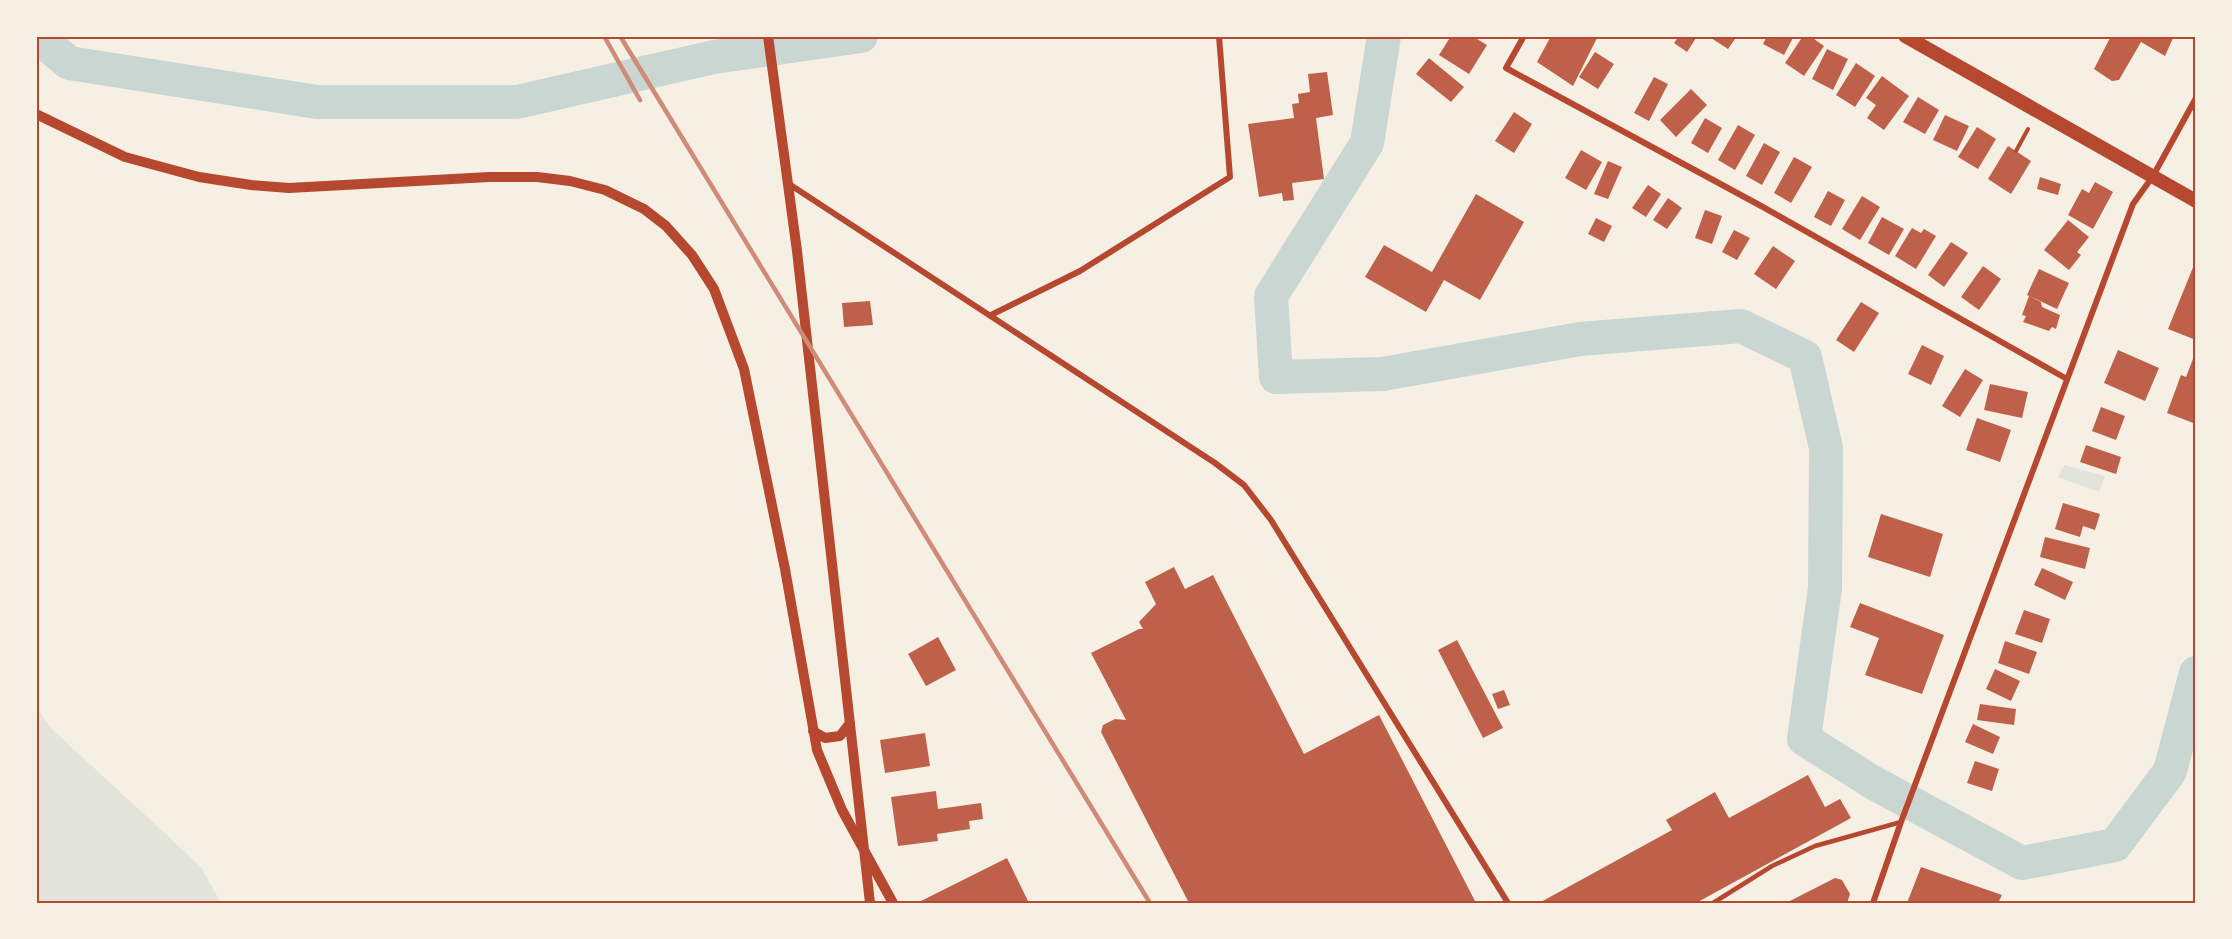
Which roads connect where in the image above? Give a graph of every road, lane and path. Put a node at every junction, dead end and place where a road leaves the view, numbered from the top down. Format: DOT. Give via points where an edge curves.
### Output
graph roads {
  1 [pos="768,36"];
  2 [pos="1219,36"];
  3 [pos="1524,36"];
  4 [pos="1905,36"];
  5 [pos="2196,98"];
  6 [pos="36,114"];
  7 [pos="2028,129"];
  8 [pos="2016,151"];
  9 [pos="2153,177"];
  10 [pos="788,184"];
  11 [pos="2196,201"];
  12 [pos="991,315"];
  13 [pos="2067,379"];
  14 [pos="850,723"];
  15 [pos="813,731"];
  16 [pos="1902,822"];
  17 [pos="864,850"];
  18 [pos="870,903"];
  19 [pos="893,903"];
  20 [pos="1508,903"];
  21 [pos="1713,903"];
  22 [pos="1873,903"];
  1 -- 10 [label="street"];
  2 -- 12 [label="street" via="1230,177 1080,271"];
  3 -- 13 [label="street" via="1506,68 1763,207"];
  4 -- 9 [label="main road"];
  5 -- 9 [label="street"];
  6 -- 15 [label="street" via="125,157 199,177 290,188 537,177 605,190 644,209 666,226 692,255 714,289 744,369"];
  7 -- 8 [label="path"];
  9 -- 11 [label="main road"];
  9 -- 13 [label="street" via="2133,204"];
  10 -- 12 [label="street"];
  10 -- 14 [label="street"];
  12 -- 20 [label="street" via="1244,485 1271,520"];
  13 -- 16 [label="street"];
  14 -- 15 [label="street" via="840,736 833,738"];
  14 -- 17 [label="street"];
  15 -- 17 [label="street" via="842,810"];
  16 -- 21 [label="lane" via="1815,846 1772,866"];
  16 -- 22 [label="street"];
  17 -- 18 [label="street"];
  17 -- 19 [label="street"];
}
